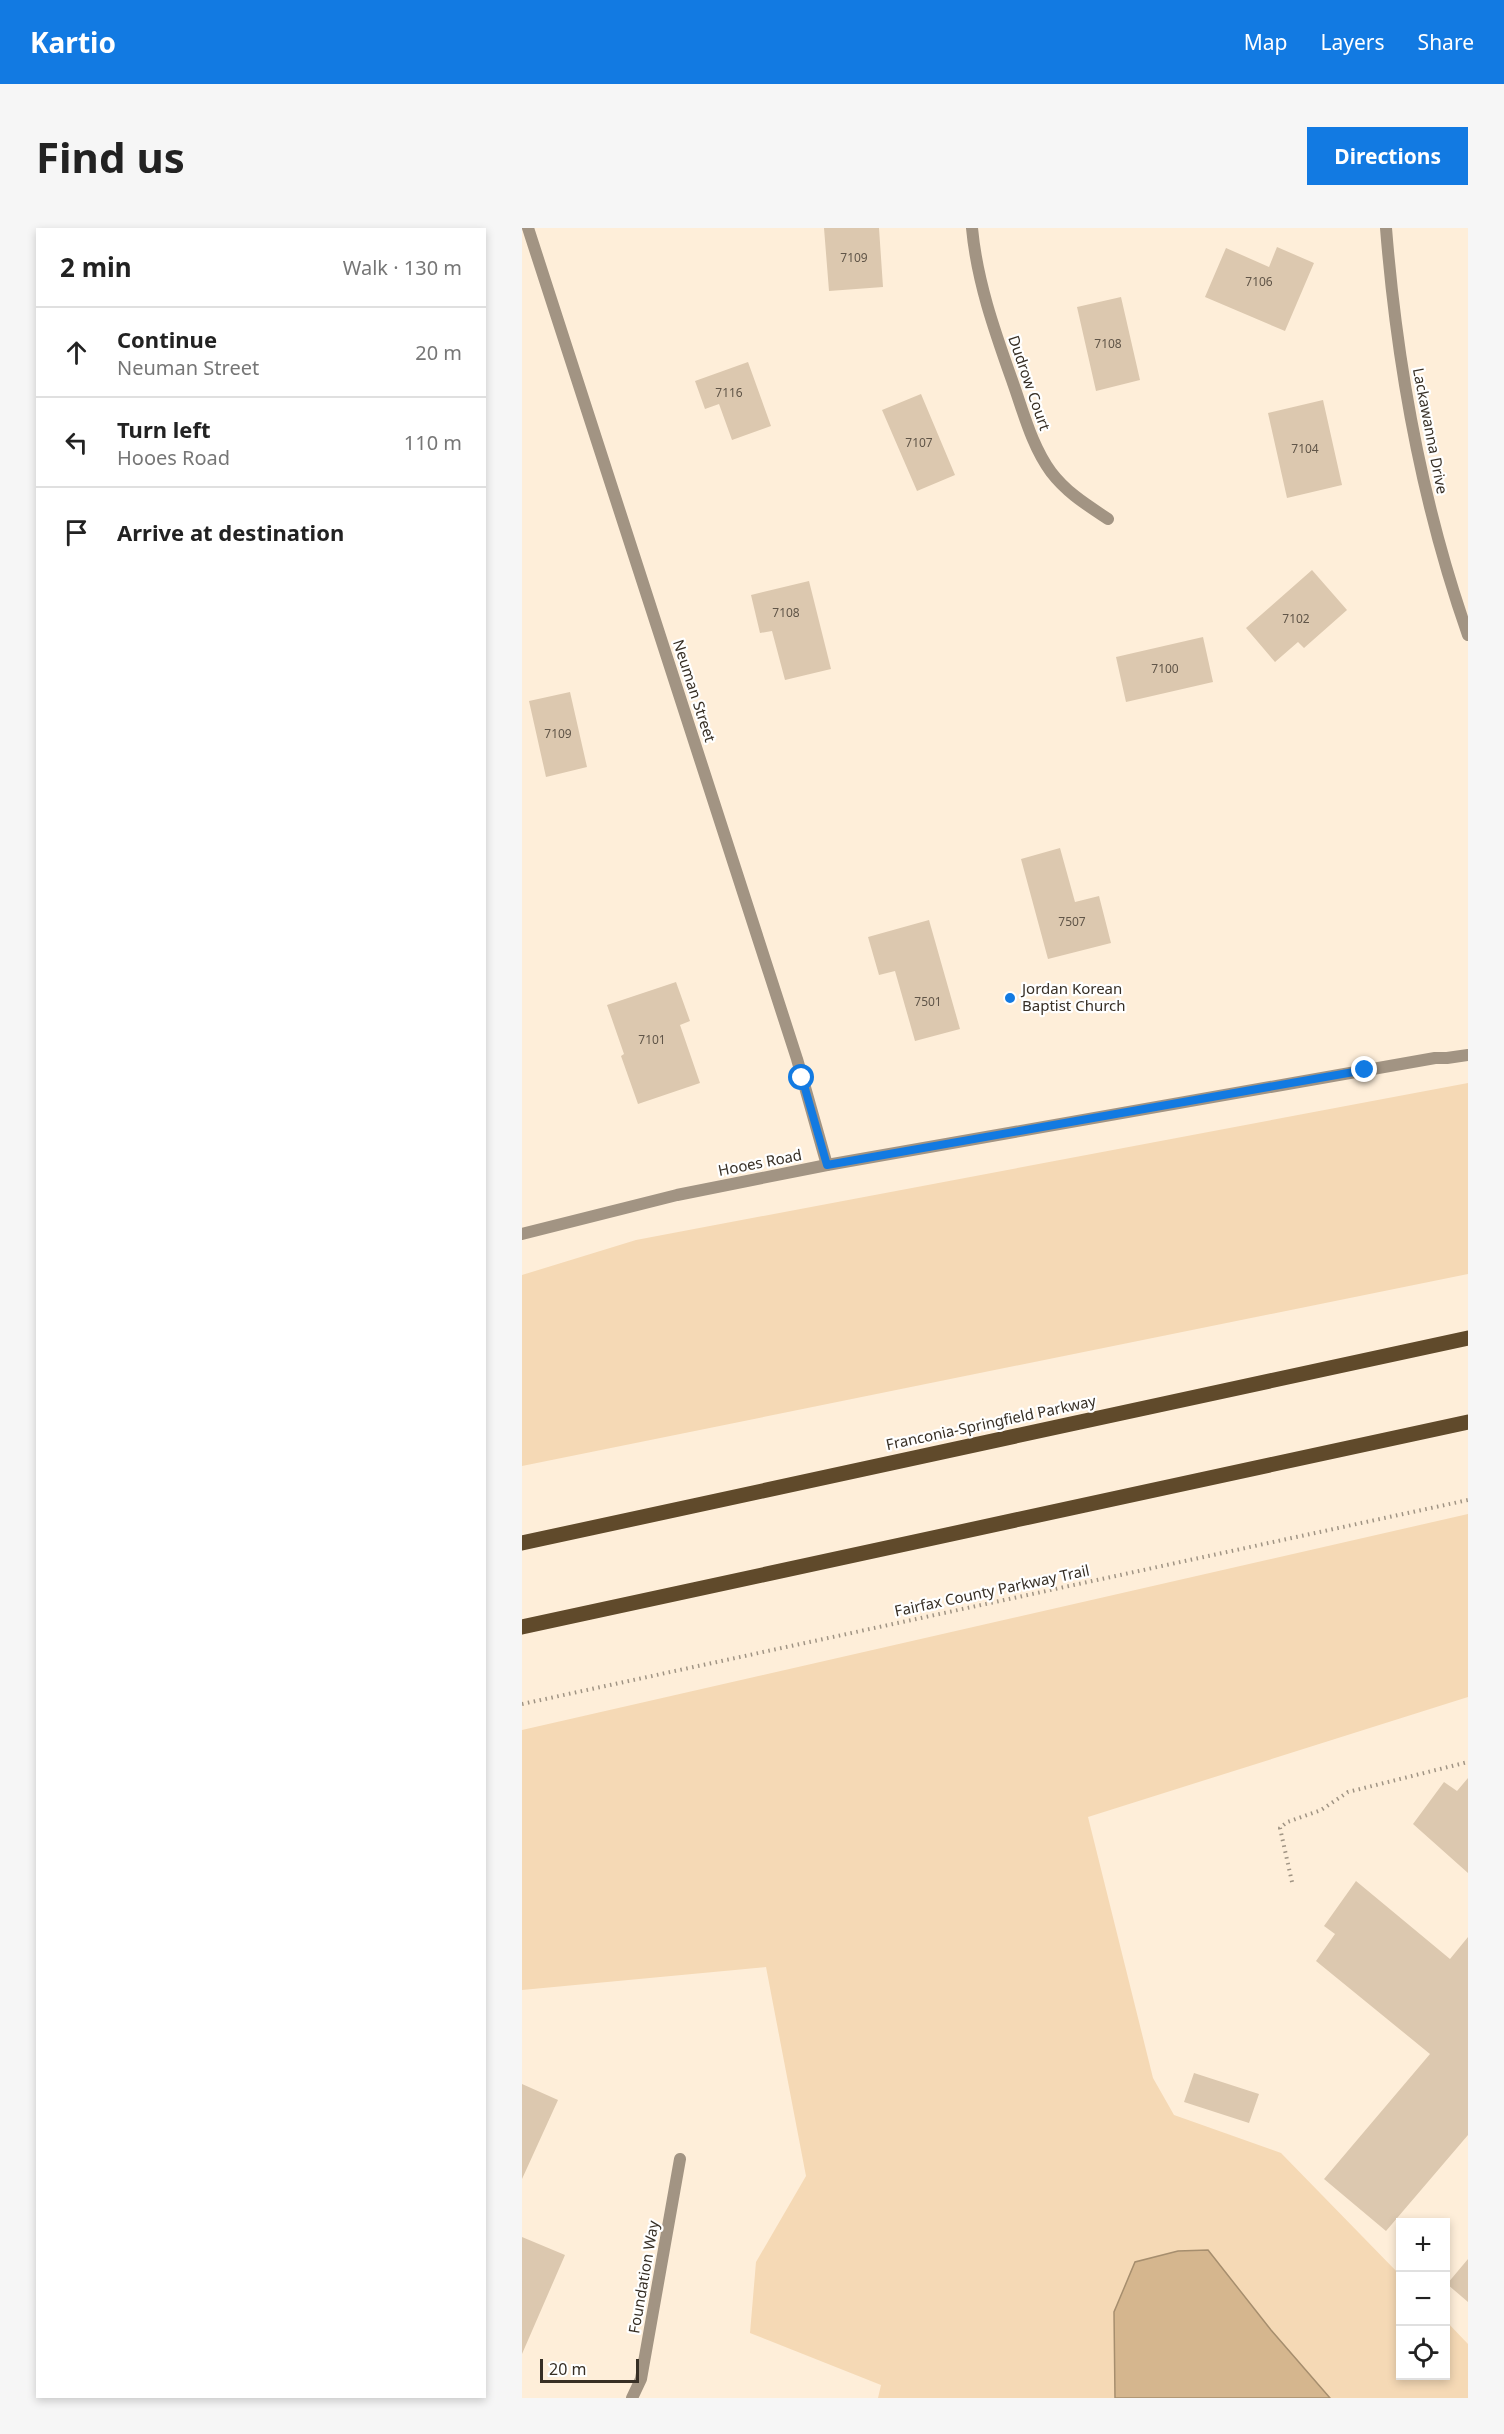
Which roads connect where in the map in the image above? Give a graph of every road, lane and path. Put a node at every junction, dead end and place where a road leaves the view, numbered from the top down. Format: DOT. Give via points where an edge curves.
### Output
graph roads {
  1 [pos="528,228"];
  2 [pos="972,228"];
  3 [pos="1386,228"];
  4 [pos="1108,519"];
  5 [pos="1468,635"];
  6 [pos="1468,1054"];
  7 [pos="827,1165"];
  8 [pos="522,1234"];
  9 [pos="1468,1338"];
  10 [pos="1468,1422"];
  11 [pos="1468,1500"];
  12 [pos="522,1543"];
  13 [pos="522,1627"];
  14 [pos="522,1704"];
  15 [pos="1468,1762"];
  16 [pos="1292,1882"];
  17 [pos="680,2159"];
  18 [pos="632,2398"];
  1 -- 7 [label="street, Neuman Street" via="794,1048"];
  2 -- 4 [label="street, Dudrow Court" via="978,276 1033,440 1072,496"];
  3 -- 5 [label="street, Lackawanna Drive" via="1403,375 1422,475"];
  6 -- 7 [label="street, Hooes Road"];
  7 -- 8 [label="street, Hooes Road" via="677,1195"];
  9 -- 12 [label="main road, Franconia-Springfield Parkway"];
  10 -- 13 [label="main road"];
  11 -- 14 [label="path, Fairfax County Parkway Trail"];
  15 -- 16 [label="path" via="1348,1791 1322,1810 1287,1822 1280,1828"];
  17 -- 18 [label="street, Foundation Way" via="641,2379"];
}
